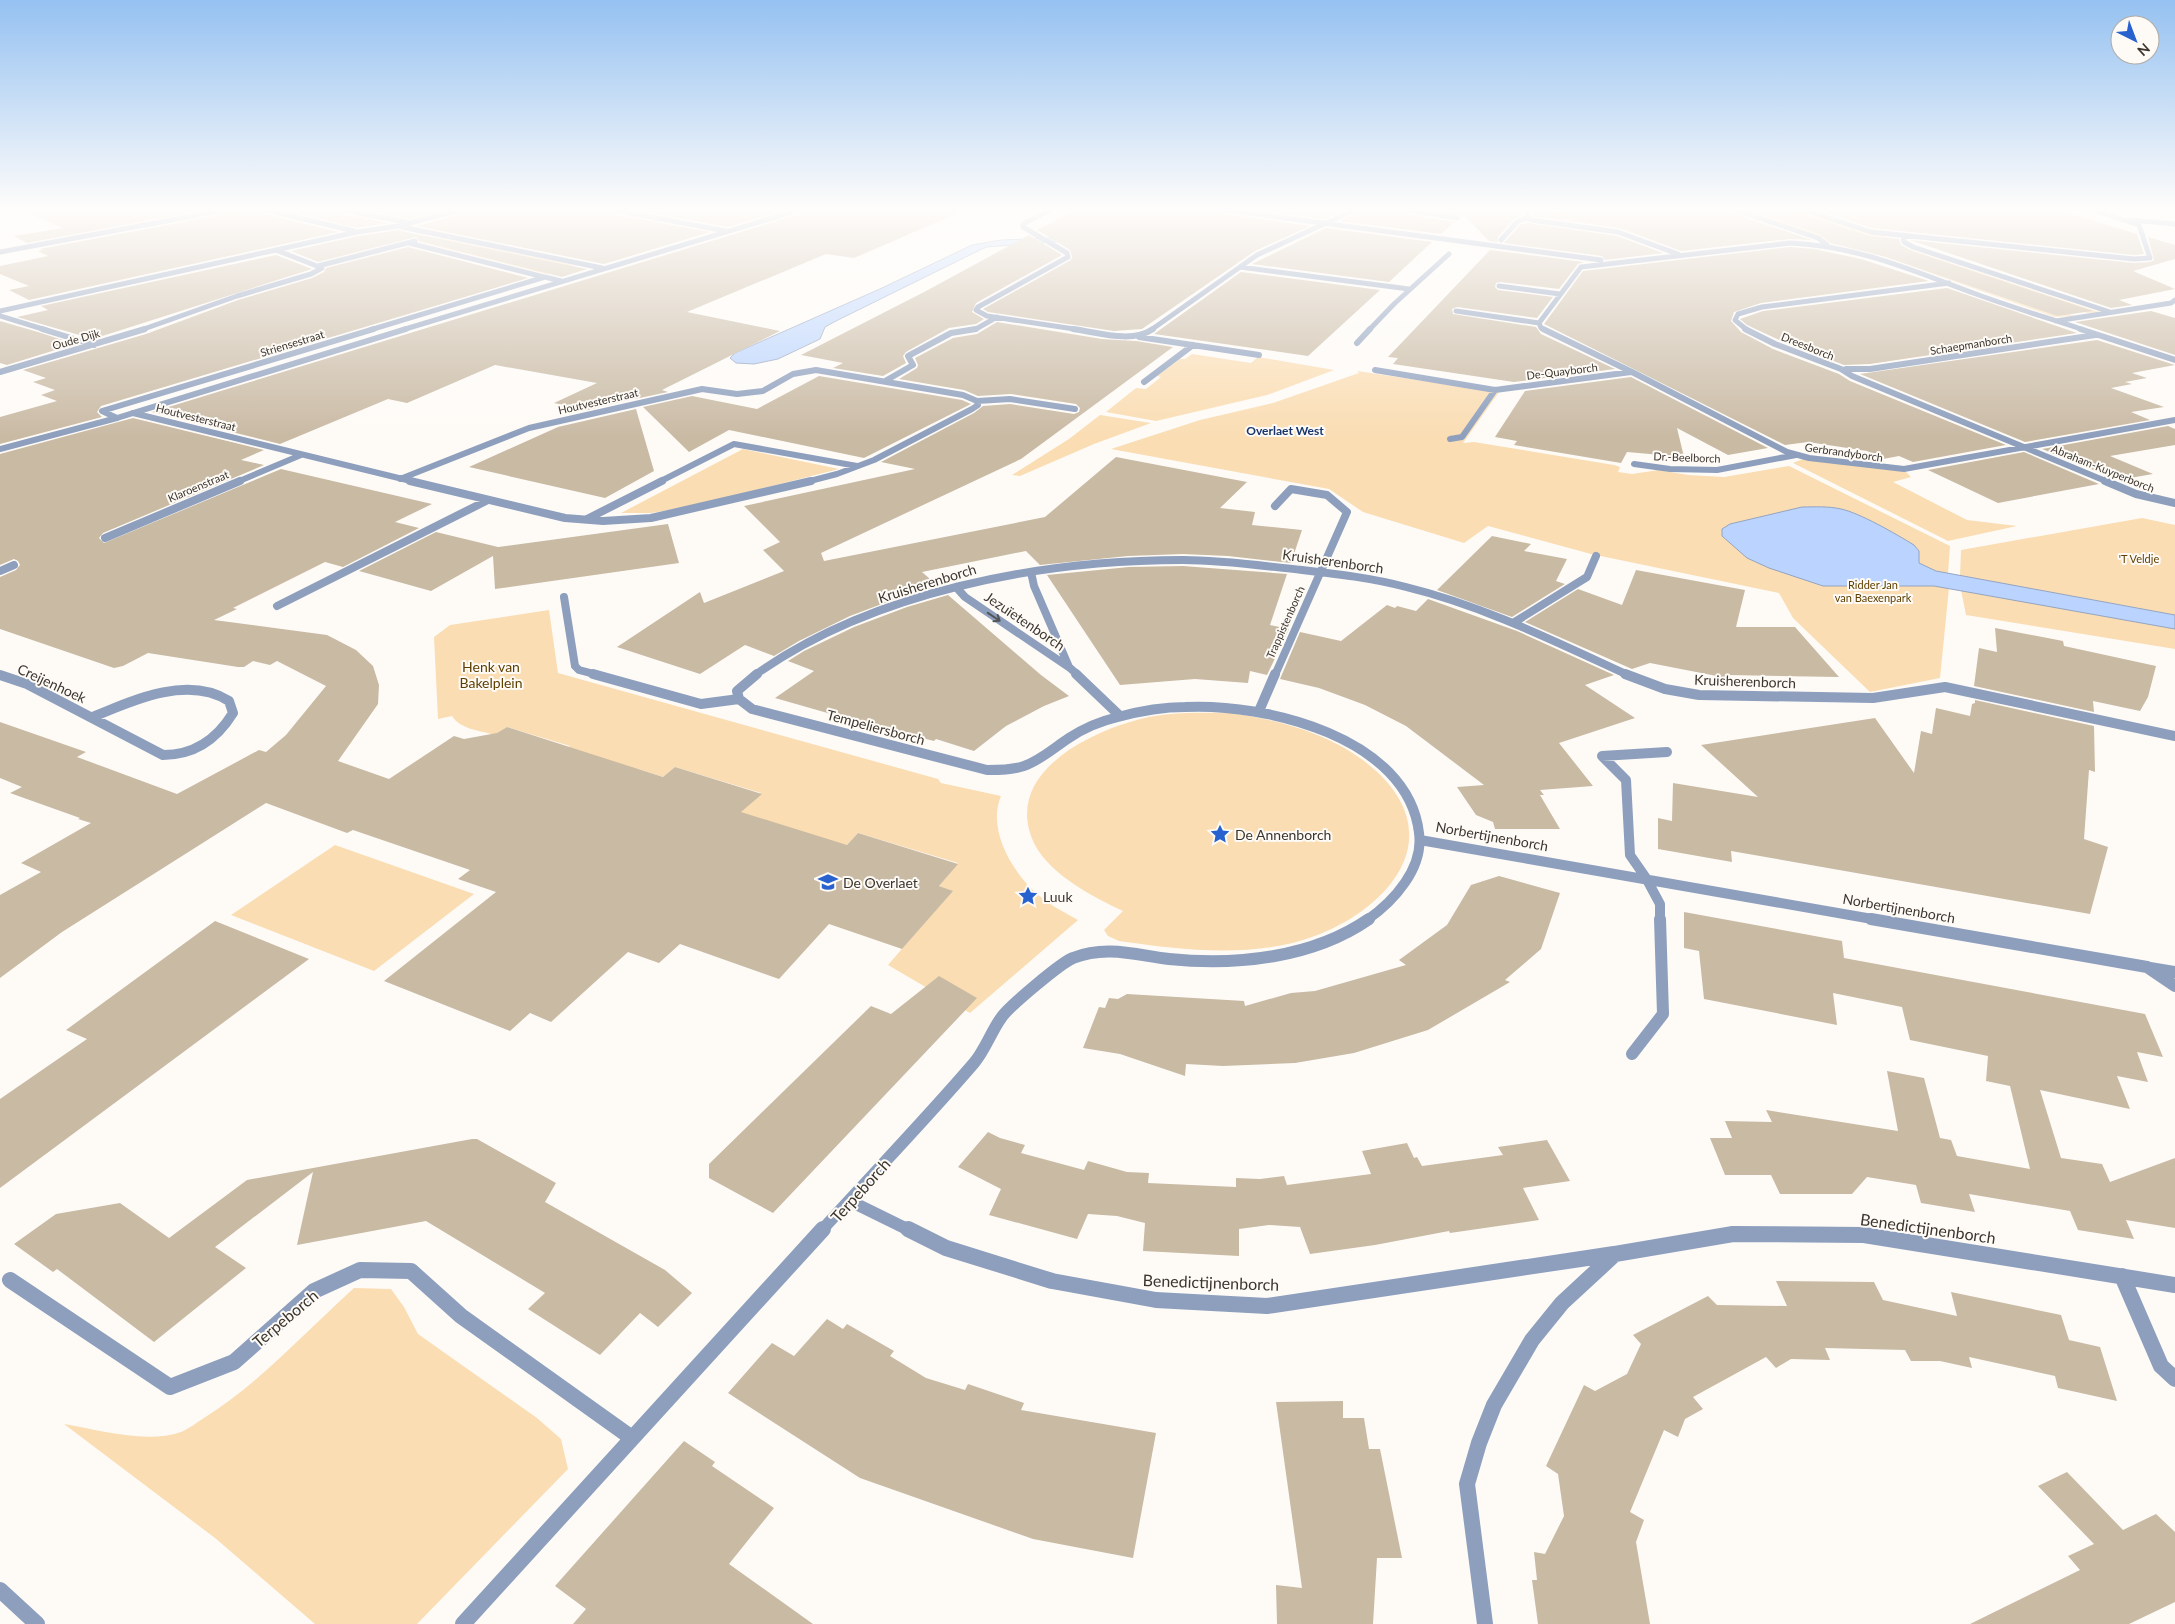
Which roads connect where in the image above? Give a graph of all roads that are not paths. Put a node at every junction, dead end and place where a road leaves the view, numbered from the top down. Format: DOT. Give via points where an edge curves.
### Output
graph roads {
  1 [pos="118,285"];
  2 [pos="275,285"];
  3 [pos="519,285"];
  4 [pos="549,285"];
  5 [pos="1018,285"];
  6 [pos="1215,285"];
  7 [pos="1377,285"];
  8 [pos="1415,285"];
  9 [pos="1567,285"];
  10 [pos="1934,285"];
  11 [pos="1954,285"];
  12 [pos="2028,285"];
  13 [pos="1498,286"];
  14 [pos="1410,289"];
  15 [pos="1560,294"];
  16 [pos="2174,301"];
  17 [pos="0,311"];
  18 [pos="1456,312"];
  19 [pos="2110,312"];
  20 [pos="0,316"];
  21 [pos="998,317"];
  22 [pos="2054,321"];
  23 [pos="1539,323"];
  24 [pos="2098,334"];
  25 [pos="1136,336"];
  26 [pos="1357,343"];
  27 [pos="94,345"];
  28 [pos="1193,345"];
  29 [pos="1259,355"];
  30 [pos="2175,360"];
  31 [pos="1846,369"];
  32 [pos="1375,370"];
  33 [pos="0,372"];
  34 [pos="1632,372"];
  35 [pos="886,381"];
  36 [pos="1144,382"];
  37 [pos="1495,390"];
  38 [pos="976,401"];
  39 [pos="1074,409"];
  40 [pos="133,413"];
  41 [pos="117,418"];
  42 [pos="2175,420"];
  43 [pos="1450,439"];
  44 [pos="2024,447"];
  45 [pos="0,449"];
  46 [pos="301,455"];
  47 [pos="1797,455"];
  48 [pos="1634,464"];
  49 [pos="858,466"];
  50 [pos="400,479"];
  51 [pos="488,500"];
  52 [pos="2175,504"];
  53 [pos="1275,506"];
  54 [pos="586,520"];
  55 [pos="105,538"];
  56 [pos="1596,556"];
  57 [pos="14,565"];
  58 [pos="0,571"];
  59 [pos="1031,572"];
  60 [pos="1320,572"];
  61 [pos="956,587"];
  62 [pos="564,597"];
  63 [pos="278,606"];
  64 [pos="1513,623"];
  65 [pos="1070,668"];
  66 [pos="0,675"];
  67 [pos="739,699"];
  68 [pos="1259,712"];
  69 [pos="1120,716"];
  70 [pos="93,717"];
  71 [pos="2175,736"];
  72 [pos="1667,752"];
  73 [pos="1420,840"];
  74 [pos="1646,878"];
  75 [pos="2147,967"];
  76 [pos="2175,972"];
  77 [pos="2175,986"];
  78 [pos="1632,1054"];
  79 [pos="850,1201"];
  80 [pos="1615,1254"];
  81 [pos="2122,1276"];
  82 [pos="10,1280"];
  83 [pos="2175,1285"];
  84 [pos="2175,1379"];
  85 [pos="632,1438"];
  86 [pos="0,1590"];
  87 [pos="37,1624"];
  88 [pos="464,1624"];
  89 [pos="1484,1624"];
  1 -- 17 [label="street"];
  2 -- 27 [label="street, Oude Dijk"];
  3 -- 41 [label="street, Striensestraat" via="102,411"];
  4 -- 40 [label="street, Striensestraat"];
  5 -- 21 [label="street" via="976,310 980,314"];
  6 -- 25 [label="street" via="1147,332"];
  7 -- 14 [label="street"];
  8 -- 14 [label="street"];
  9 -- 15 [label="street"];
  10 -- 31 [label="street, Dreesborch" via="1762,306 1738,314 1735,320 1752,334 1821,363"];
  11 -- 22 [label="street"];
  12 -- 19 [label="street"];
  13 -- 15 [label="street"];
  14 -- 26 [label="street"];
  15 -- 23 [label="street"];
  16 -- 19 [label="street"];
  18 -- 23 [label="street"];
  19 -- 22 [label="street"];
  20 -- 27 [label="street"];
  21 -- 25 [label="street"];
  21 -- 35 [label="street" via="976,329 951,334 908,356 913,365"];
  22 -- 24 [label="street"];
  23 -- 34 [label="street, Gerbrandyborch" via="1542,328"];
  24 -- 30 [label="street"];
  24 -- 31 [label="street, Schaepmanborch" via="1870,370"];
  25 -- 28 [label="street"];
  27 -- 33 [label="street, Oude Dijk"];
  28 -- 29 [label="street"];
  28 -- 36 [label="street"];
  31 -- 44 [label="street, Dreesborch" via="1852,376"];
  32 -- 37 [label="street, De-Quayborch"];
  34 -- 37 [label="street, De-Quayborch"];
  34 -- 47 [label="street, Gerbrandyborch"];
  35 -- 38 [label="street" via="963,395"];
  35 -- 50 [label="street, Houtvesterstraat" via="827,371 805,371 763,391 736,394 702,389 529,428"];
  37 -- 43 [label="street" via="1462,437"];
  38 -- 39 [label="street" via="1010,399"];
  38 -- 49 [label="street, Houtvesterstraat" via="978,405 972,409 904,446"];
  40 -- 41 [label="street, Striensestraat"];
  40 -- 46 [label="street, Houtvesterstraat"];
  41 -- 45 [label="street, Striensestraat"];
  42 -- 44 [label="street, Gerbrandyborch"];
  44 -- 47 [label="street, Gerbrandyborch" via="1893,469"];
  44 -- 52 [label="street, Abraham-Kuyperborch" via="2136,494"];
  46 -- 50 [label="street, Houtvesterstraat"];
  46 -- 55 [label="street, Klaroenstraat"];
  47 -- 48 [label="street, Dr.-Beelborch" via="1717,470"];
  49 -- 54 [label="street, Houtvesterstraat" via="784,488 651,518"];
  49 -- 54 [label="street" via="734,444"];
  50 -- 51 [label="street, Houtvesterstraat"];
  51 -- 54 [label="street, Houtvesterstraat"];
  51 -- 63 [label="street"];
  53 -- 60 [label="street, Trappistenborch" via="1292,489 1327,495 1348,512"];
  56 -- 64 [label="street" via="1587,577"];
  57 -- 58 [label="street"];
  59 -- 60 [label="street, Kruisherenborch" via="1089,564 1183,560"];
  59 -- 61 [label="street, Kruisherenborch"];
  59 -- 65 [label="street, Jezuïetenborch"];
  60 -- 64 [label="street, Kruisherenborch" via="1407,587"];
  60 -- 68 [label="street, Trappistenborch"];
  61 -- 65 [label="street, Jezuïetenborch, one-way" via="965,597"];
  61 -- 67 [label="street, Kruisherenborch" via="863,618 812,641 744,682 737,691"];
  62 -- 67 [label="street" via="575,666 579,670 701,704"];
  64 -- 71 [label="street, Kruisherenborch" via="1634,678 1665,689 1699,695 1873,698 1945,687"];
  65 -- 69 [label="street"];
  66 -- 70 [label="street, Creijenhoek" via="27,684"];
  67 -- 69 [label="street, Tempeliersborch" via="752,709 986,770 1032,763 1083,729"];
  68 -- 69 [label="street, Tempeliersborch" via="1215,706 1163,707"];
  68 -- 73 [label="street, Tempeliersborch" via="1323,731 1378,762 1409,799"];
  70 -- 70 [label="street, Creijenhoek" via="163,755 175,756 210,742 226,728 233,713 229,701 214,692 189,691 152,695"];
  72 -- 74 [label="street" via="1602,756 1626,780 1630,855"];
  73 -- 74 [label="street, Norbertijnenborch"];
  73 -- 79 [label="street, Terpeborch" via="1415,869 1397,894 1368,920 1335,939 1284,955 1222,961 1173,960 1111,950 1091,951 1068,960 1006,1012 976,1061"];
  74 -- 75 [label="street, Norbertijnenborch"];
  74 -- 78 [label="street" via="1660,904 1663,1014"];
  75 -- 76 [label="street, Norbertijnenborch"];
  75 -- 77 [label="street, Norbertijnenborch"];
  79 -- 80 [label="street, Benedictijnenborch" via="946,1248 1052,1281 1156,1300 1267,1306"];
  79 -- 85 [label="street, Terpeborch"];
  80 -- 81 [label="street, Benedictijnenborch" via="1733,1234 1864,1234"];
  80 -- 89 [label="street" via="1562,1303 1532,1340 1494,1405 1479,1443 1467,1484"];
  81 -- 83 [label="street, Benedictijnenborch"];
  81 -- 84 [label="street" via="2161,1366"];
  82 -- 85 [label="street, Terpeborch" via="170,1387 234,1362 314,1291 360,1270 411,1271 461,1316"];
  85 -- 88 [label="street, Terpeborch"];
  86 -- 87 [label="street"];
}
